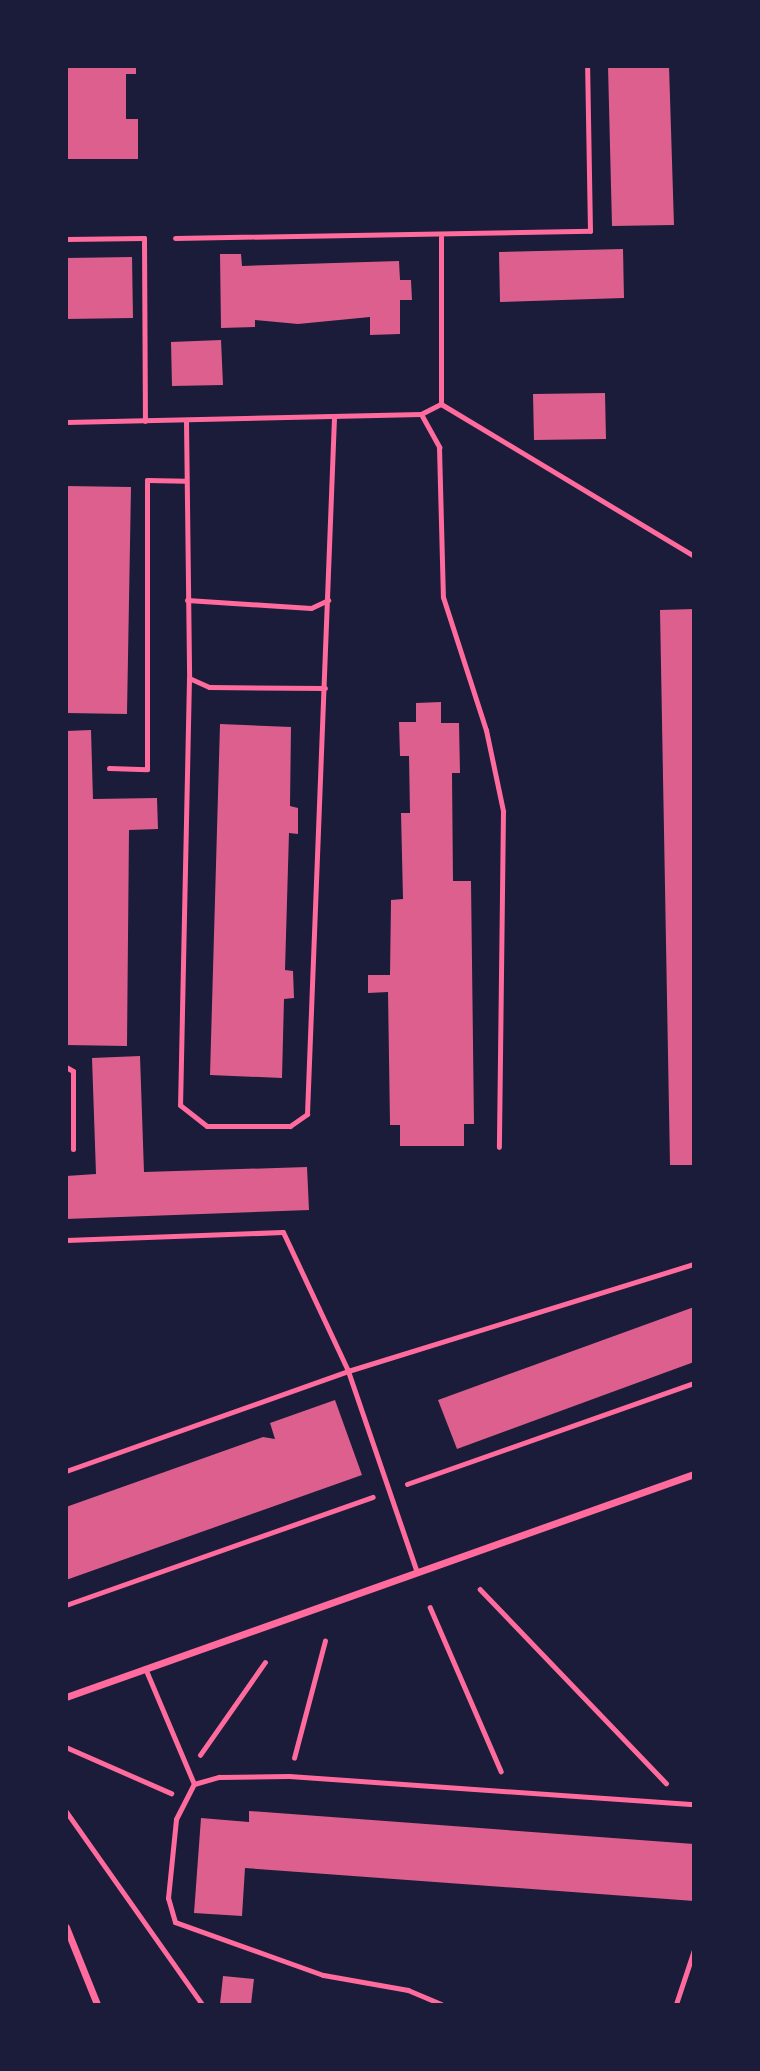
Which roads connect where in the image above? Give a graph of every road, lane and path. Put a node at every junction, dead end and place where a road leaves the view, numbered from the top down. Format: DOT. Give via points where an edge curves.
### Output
graph roads {
  1 [pos="587,66"];
  2 [pos="441,237"];
  3 [pos="176,238"];
  4 [pos="66,239"];
  5 [pos="440,404"];
  6 [pos="421,414"];
  7 [pos="334,417"];
  8 [pos="186,420"];
  9 [pos="145,421"];
  10 [pos="66,422"];
  11 [pos="186,481"];
  12 [pos="694,556"];
  13 [pos="187,600"];
  14 [pos="328,600"];
  15 [pos="189,678"];
  16 [pos="325,688"];
  17 [pos="109,768"];
  18 [pos="66,1067"];
  19 [pos="499,1147"];
  20 [pos="73,1149"];
  21 [pos="66,1240"];
  22 [pos="694,1264"];
  23 [pos="348,1371"];
  24 [pos="66,1471"];
  25 [pos="694,1474"];
  26 [pos="416,1570"];
  27 [pos="480,1589"];
  28 [pos="430,1607"];
  29 [pos="325,1641"];
  30 [pos="265,1662"];
  31 [pos="144,1666"];
  32 [pos="66,1697"];
  33 [pos="66,1747"];
  34 [pos="190,1770"];
  35 [pos="289,1776"];
  36 [pos="194,1784"];
  37 [pos="510,1791"];
  38 [pos="184,1799"];
  39 [pos="686,1804"];
  40 [pos="694,1804"];
  41 [pos="66,1811"];
  42 [pos="66,1927"];
  43 [pos="694,1950"];
  44 [pos="97,2004"];
  45 [pos="202,2004"];
  46 [pos="441,2004"];
  47 [pos="676,2004"];
  1 -- 2 [label="lane" via="590,231"];
  2 -- 3 [label="lane"];
  2 -- 5 [label="lane"];
  4 -- 9 [label="lane" via="144,238"];
  5 -- 6 [label="lane"];
  5 -- 12 [label="lane"];
  6 -- 7 [label="lane"];
  6 -- 19 [label="lane" via="439,447 443,597 486,730 503,811"];
  7 -- 8 [label="lane"];
  7 -- 14 [label="lane"];
  8 -- 9 [label="lane"];
  8 -- 11 [label="lane"];
  9 -- 10 [label="lane"];
  11 -- 13 [label="lane"];
  11 -- 17 [label="lane" via="147,480 148,769"];
  13 -- 14 [label="lane" via="311,608"];
  13 -- 15 [label="lane"];
  14 -- 16 [label="lane"];
  15 -- 16 [label="lane" via="209,687"];
  15 -- 16 [label="lane" via="180,1105 207,1126 290,1126 307,1114"];
  18 -- 20 [label="lane" via="73,1071"];
  21 -- 23 [label="lane" via="283,1232"];
  22 -- 23 [label="lane"];
  23 -- 24 [label="lane"];
  23 -- 26 [label="lane"];
  25 -- 26 [label="street"];
  26 -- 31 [label="street"];
  27 -- 39 [label="path"];
  28 -- 37 [label="path"];
  29 -- 35 [label="path"];
  30 -- 34 [label="path"];
  31 -- 32 [label="street"];
  31 -- 34 [label="lane"];
  33 -- 38 [label="path"];
  34 -- 36 [label="lane"];
  35 -- 36 [label="lane" via="219,1777"];
  35 -- 37 [label="lane"];
  36 -- 38 [label="lane"];
  37 -- 39 [label="lane"];
  38 -- 46 [label="lane" via="168,1898 175,1922 323,1975 408,1990"];
  39 -- 40 [label="lane"];
  41 -- 45 [label="path"];
  42 -- 44 [label="street"];
  43 -- 47 [label="lane"];
}
